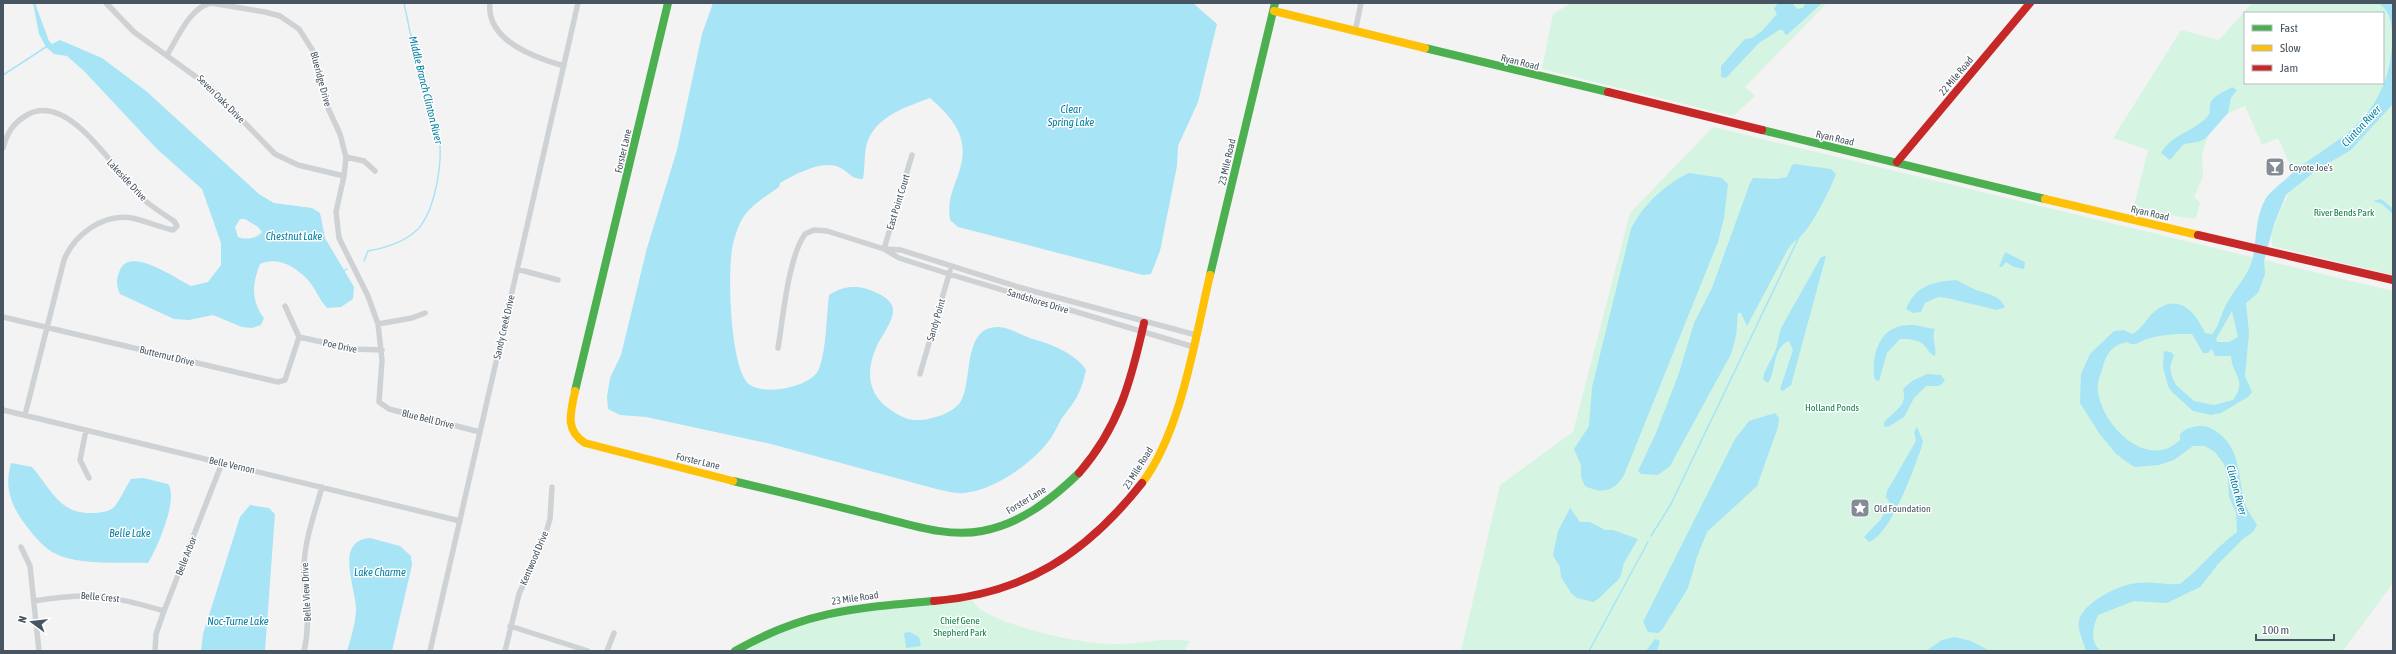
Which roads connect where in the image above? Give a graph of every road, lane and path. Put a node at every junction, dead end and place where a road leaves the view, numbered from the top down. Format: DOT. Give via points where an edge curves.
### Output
graph roads {
  1 [pos="490,3"];
  2 [pos="578,3"];
  3 [pos="668,3"];
  4 [pos="1361,3"];
  5 [pos="2030,3"];
  6 [pos="108,4"];
  7 [pos="1274,7"];
  8 [pos="1355,32"];
  9 [pos="167,55"];
  10 [pos="564,66"];
  11 [pos="3,148"];
  12 [pos="912,155"];
  13 [pos="346,157"];
  14 [pos="1897,162"];
  15 [pos="375,171"];
  16 [pos="344,176"];
  17 [pos="884,249"];
  18 [pos="951,267"];
  19 [pos="517,269"];
  20 [pos="949,274"];
  21 [pos="558,280"];
  22 [pos="2393,280"];
  23 [pos="1014,286"];
  24 [pos="1012,293"];
  25 [pos="1078,303"];
  26 [pos="285,306"];
  27 [pos="1076,312"];
  28 [pos="425,313"];
  29 [pos="3,317"];
  30 [pos="1144,323"];
  31 [pos="378,324"];
  32 [pos="49,327"];
  33 [pos="1142,332"];
  34 [pos="1196,335"];
  35 [pos="300,337"];
  36 [pos="1194,347"];
  37 [pos="778,348"];
  38 [pos="382,350"];
  39 [pos="920,374"];
  40 [pos="378,402"];
  41 [pos="3,410"];
  42 [pos="24,415"];
  43 [pos="86,430"];
  44 [pos="480,432"];
  45 [pos="222,463"];
  46 [pos="89,478"];
  47 [pos="322,487"];
  48 [pos="552,487"];
  49 [pos="460,521"];
  50 [pos="21,547"];
  51 [pos="34,601"];
  52 [pos="164,611"];
  53 [pos="510,626"];
  54 [pos="614,633"];
  55 [pos="39,651"];
  56 [pos="155,651"];
  57 [pos="304,651"];
  58 [pos="430,651"];
  59 [pos="505,651"];
  60 [pos="588,651"];
  61 [pos="607,651"];
  62 [pos="735,651"];
  1 -- 10 [label="street" via="493,24 506,37 534,57"];
  2 -- 10 [label="street, Sandy Creek Drive"];
  3 -- 33 [label="street, Forster Lane" via="568,423 578,441 931,529 958,533 981,531 1019,518 1040,505 1063,488 1093,457 1121,408"];
  4 -- 8 [label="street"];
  5 -- 14 [label="street, 22 Mile Road"];
  6 -- 9 [label="street, Seven Oaks Drive" via="134,32"];
  7 -- 8 [label="street, Ryan Road"];
  7 -- 34 [label="street, 23 Mile Road"];
  8 -- 14 [label="street, Ryan Road"];
  9 -- 13 [label="street, Blueridge Drive" via="191,16 207,4 265,12 286,19 303,33 315,54 328,108 340,134"];
  9 -- 16 [label="street, Seven Oaks Drive" via="210,87 275,154 298,165"];
  10 -- 19 [label="street, Sandy Creek Drive"];
  11 -- 32 [label="street, Lakeside Drive" via="14,125 29,114 44,110 66,116 80,128 137,193 177,226 173,230 126,218 100,223 79,236 70,246 64,260"];
  12 -- 17 [label="street, East Point Court"];
  13 -- 15 [label="street" via="364,161"];
  13 -- 16 [label="street, Blueridge Drive"];
  14 -- 22 [label="street, Ryan Road"];
  16 -- 31 [label="street, Blueridge Drive" via="336,212 339,238 368,296"];
  17 -- 18 [label="street, Sandshores Drive" via="901,250"];
  17 -- 20 [label="street, Sandshores Drive" via="899,258"];
  17 -- 37 [label="street, Sandshores Drive" via="821,230 805,234 792,270"];
  18 -- 20 [label="street, Sandy Point"];
  18 -- 23 [label="street, Sandshores Drive"];
  19 -- 21 [label="street"];
  19 -- 44 [label="street, Sandy Creek Drive"];
  20 -- 24 [label="street, Sandshores Drive"];
  20 -- 39 [label="street, Sandy Point"];
  23 -- 24 [label="street"];
  23 -- 25 [label="street, Sandshores Drive"];
  24 -- 27 [label="street, Sandshores Drive"];
  25 -- 27 [label="street"];
  25 -- 30 [label="street, Sandshores Drive"];
  26 -- 35 [label="street"];
  27 -- 33 [label="street, Sandshores Drive"];
  28 -- 31 [label="street"];
  29 -- 32 [label="street, Butternut Drive"];
  30 -- 33 [label="street, Forster Lane"];
  30 -- 34 [label="street, Sandshores Drive"];
  31 -- 38 [label="street, Blueridge Drive"];
  32 -- 35 [label="street, Butternut Drive" via="275,381 285,380"];
  32 -- 42 [label="street, Lakeside Drive"];
  33 -- 36 [label="street, Sandshores Drive"];
  34 -- 36 [label="street, 23 Mile Road"];
  35 -- 38 [label="street, Poe Drive" via="354,349"];
  36 -- 62 [label="street, 23 Mile Road" via="1160,455 1133,496 1075,553 1030,577 978,595 827,612 783,626"];
  38 -- 40 [label="street, Blueridge Drive"];
  40 -- 44 [label="street, Blue Bell Drive" via="389,409"];
  41 -- 42 [label="street, Belle Vernon"];
  42 -- 43 [label="street, Belle Vernon"];
  43 -- 45 [label="street, Belle Vernon"];
  43 -- 46 [label="street" via="80,460"];
  44 -- 49 [label="street, Sandy Creek Drive"];
  45 -- 47 [label="street, Belle Vernon"];
  45 -- 52 [label="street, Belle Arbor"];
  47 -- 49 [label="street, Belle Vernon"];
  47 -- 57 [label="street, Belle View Drive" via="305,553 304,570 309,619"];
  48 -- 53 [label="street, Kentwood Drive" via="550,519 544,539 525,576"];
  49 -- 58 [label="street, Sandy Creek Drive"];
  50 -- 51 [label="street" via="30,566"];
  51 -- 52 [label="street, Belle Crest" via="78,595 102,595"];
  51 -- 55 [label="street"];
  52 -- 56 [label="street, Belle Arbor" via="156,634"];
  53 -- 59 [label="street, Kentwood Drive"];
  53 -- 60 [label="street"];
  54 -- 61 [label="street"];
}
